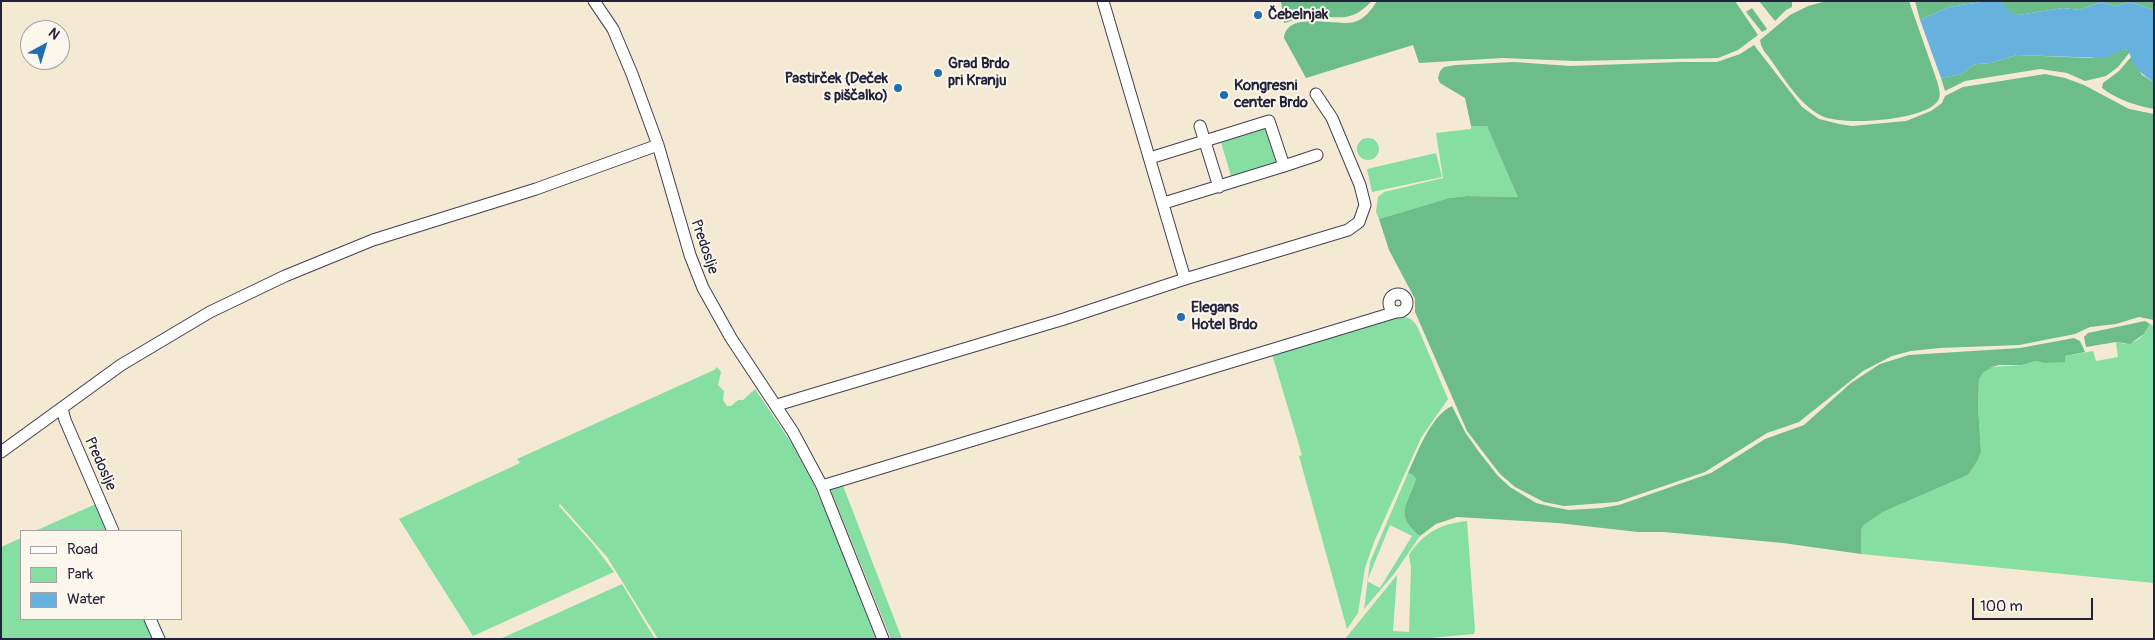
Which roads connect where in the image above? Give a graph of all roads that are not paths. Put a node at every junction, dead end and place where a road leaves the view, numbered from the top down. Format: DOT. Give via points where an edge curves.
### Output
graph roads {
  1 [pos="594,1"];
  2 [pos="1103,1"];
  3 [pos="1316,94"];
  4 [pos="1200,126"];
  5 [pos="1205,141"];
  6 [pos="658,144"];
  7 [pos="1318,155"];
  8 [pos="1150,158"];
  9 [pos="1284,166"];
  10 [pos="1219,187"];
  11 [pos="1164,203"];
  12 [pos="1185,279"];
  13 [pos="1392,308"];
  14 [pos="777,405"];
  15 [pos="62,408"];
  16 [pos="1,452"];
  17 [pos="822,486"];
  18 [pos="113,530"];
  19 [pos="150,620"];
  20 [pos="159,639"];
  21 [pos="883,639"];
  1 -- 6 [label="street, Predoslje" via="613,29"];
  2 -- 8 [label="street"];
  3 -- 12 [label="street" via="1332,118 1360,185 1365,205 1359,222 1348,230"];
  4 -- 5 [label="street"];
  5 -- 8 [label="street"];
  5 -- 9 [label="street" via="1269,121"];
  5 -- 10 [label="street"];
  6 -- 14 [label="street, Predoslje" via="690,255 703,288 731,338"];
  6 -- 15 [label="street" via="329,257 210,312 121,365"];
  7 -- 9 [label="street"];
  8 -- 11 [label="street"];
  9 -- 10 [label="street"];
  10 -- 11 [label="street"];
  11 -- 12 [label="street"];
  12 -- 14 [label="street" via="1064,319"];
  13 -- 17 [label="street" via="1373,319"];
  14 -- 17 [label="street, Predoslje"];
  15 -- 16 [label="street"];
  15 -- 18 [label="street, Predoslje" via="64,420"];
  17 -- 21 [label="street, Predoslje"];
  19 -- 20 [label="street"];
}
